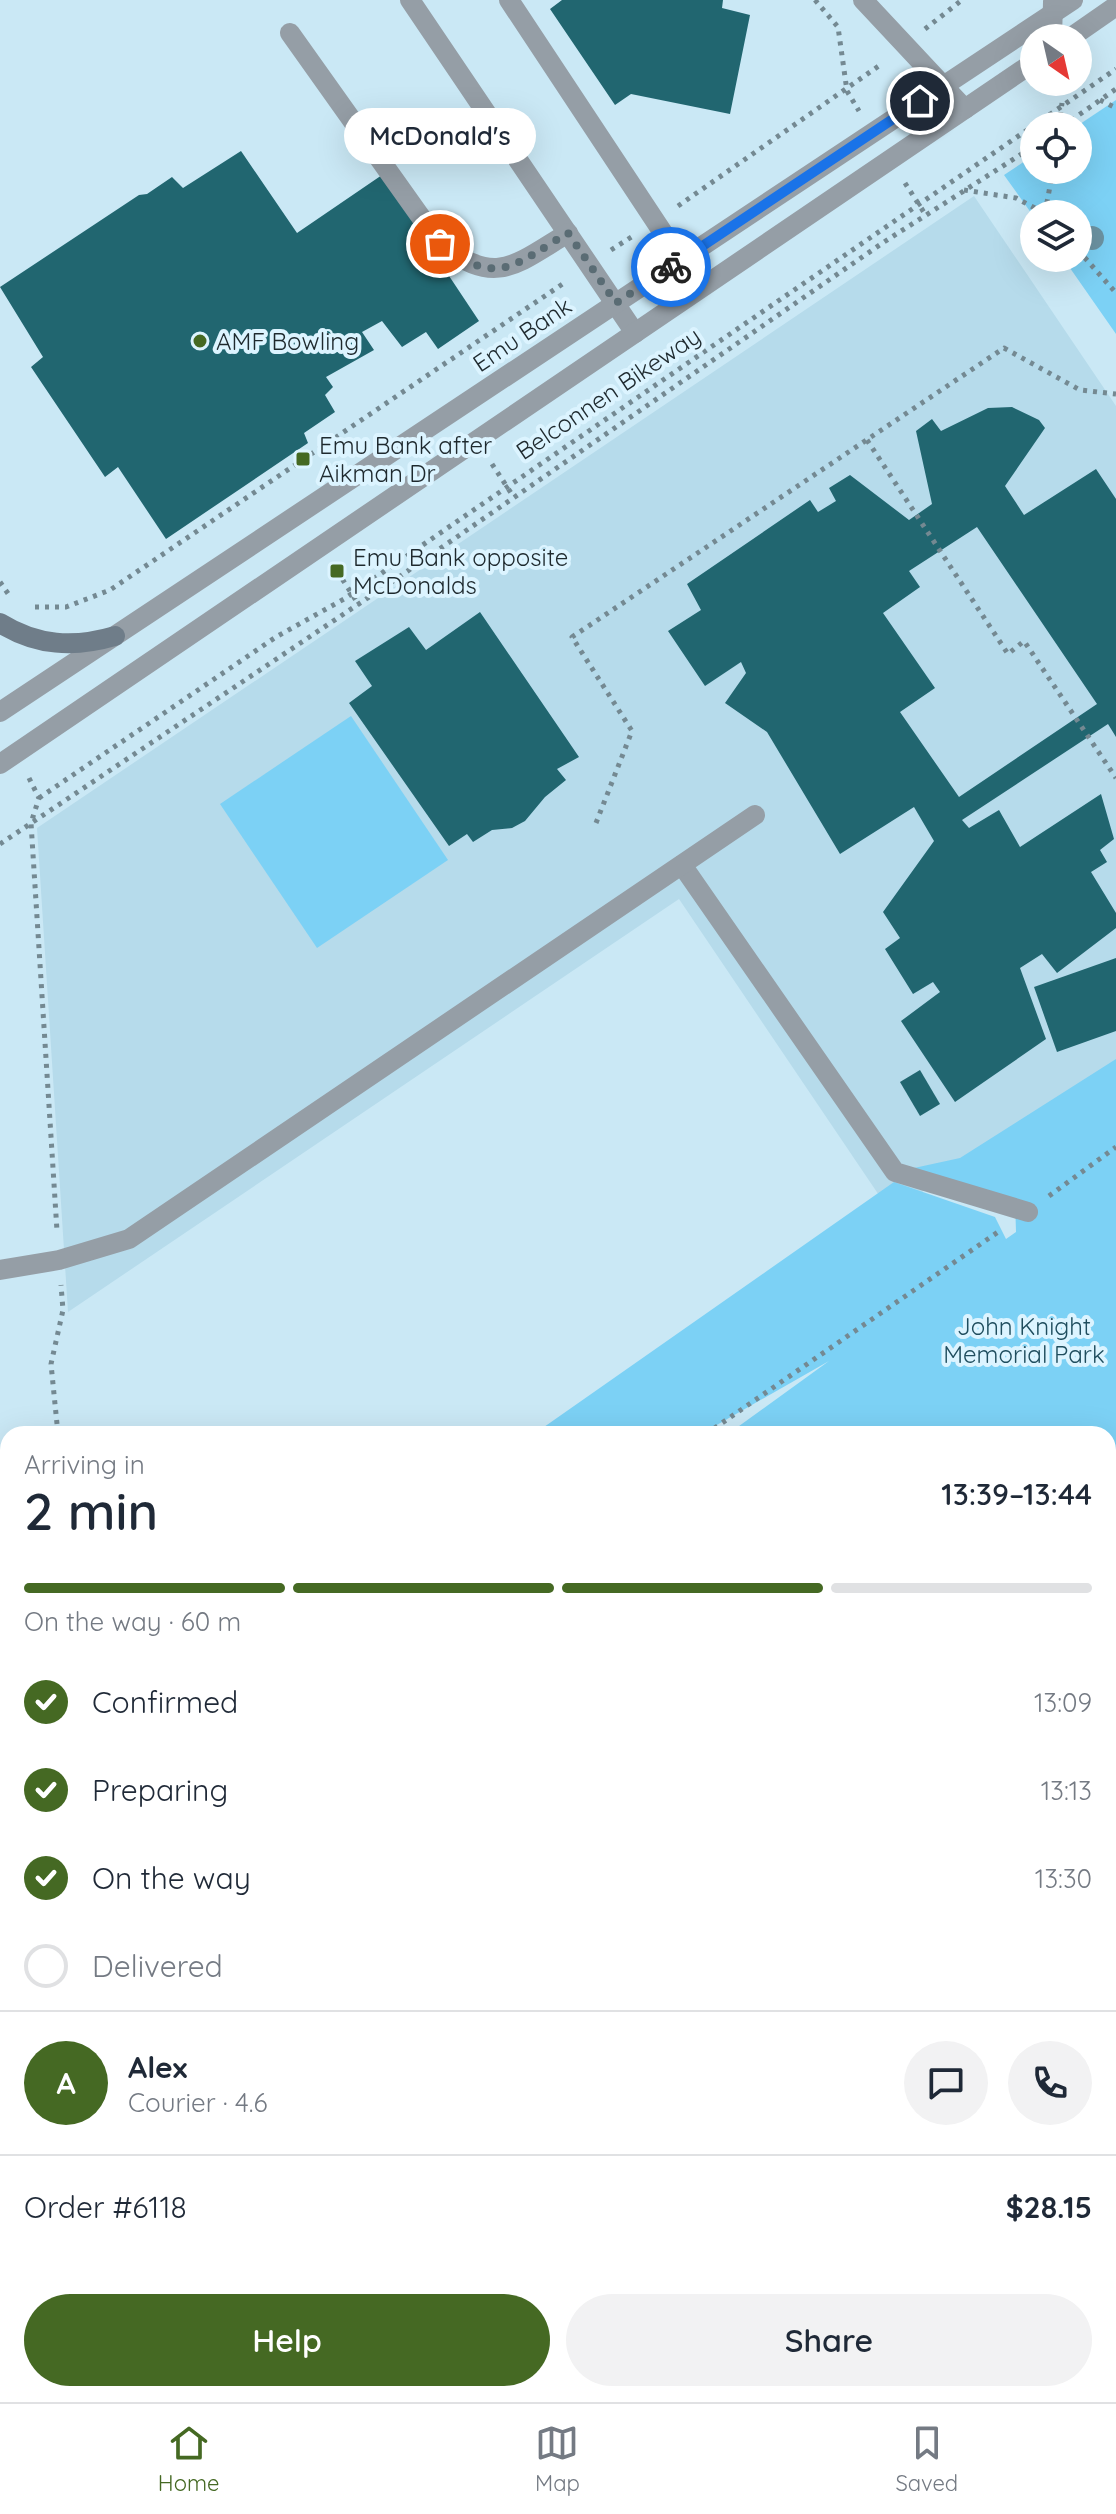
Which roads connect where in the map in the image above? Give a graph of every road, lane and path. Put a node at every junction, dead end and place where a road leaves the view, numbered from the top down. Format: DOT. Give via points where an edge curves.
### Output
graph roads {
  1 [pos="410,0"];
  2 [pos="509,0"];
  3 [pos="815,0"];
  4 [pos="863,0"];
  5 [pos="1073,0"];
  6 [pos="1054,6"];
  7 [pos="1116,6"];
  8 [pos="1090,24"];
  9 [pos="290,33"];
  10 [pos="1116,69"];
  11 [pos="1020,72"];
  12 [pos="944,86"];
  13 [pos="1116,89"];
  14 [pos="1100,100"];
  15 [pos="1062,102"];
  16 [pos="1116,108"];
  17 [pos="965,109"];
  18 [pos="1062,112"];
  19 [pos="1082,112"];
  20 [pos="1020,154"];
  21 [pos="962,189"];
  22 [pos="911,192"];
  23 [pos="1020,200"];
  24 [pos="919,204"];
  25 [pos="925,214"];
  26 [pos="655,221"];
  27 [pos="568,233"];
  28 [pos="681,260"];
  29 [pos="590,265"];
  30 [pos="1092,266"];
  31 [pos="1116,293"];
  32 [pos="616,303"];
  33 [pos="635,333"];
  34 [pos="1116,394"];
  35 [pos="867,440"];
  36 [pos="337,571"];
  37 [pos="351,593"];
  38 [pos="359,605"];
  39 [pos="24,608"];
  40 [pos="0,623"];
  41 [pos="115,636"];
  42 [pos="0,712"];
  43 [pos="0,764"];
  44 [pos="1116,778"];
  45 [pos="31,783"];
  46 [pos="39,798"];
  47 [pos="755,815"];
  48 [pos="31,823"];
  49 [pos="596,823"];
  50 [pos="0,844"];
  51 [pos="682,865"];
  52 [pos="1116,1147"];
  53 [pos="1028,1212"];
  54 [pos="59,1260"];
  55 [pos="0,1270"];
  56 [pos="57,1426"];
  57 [pos="718,1426"];
  1 -- 27 [label="street"];
  2 -- 26 [label="street"];
  3 -- 26 [label="path" via="838,27 847,91"];
  4 -- 12 [label="street"];
  5 -- 6 [label="street, Emu Bank"];
  6 -- 12 [label="street, Emu Bank"];
  7 -- 8 [label="street"];
  9 -- 27 [label="street" via="440,244 467,265 509,269"];
  10 -- 15 [label="path, Belconnen Bikeway"];
  11 -- 17 [label="street"];
  12 -- 17 [label="street"];
  12 -- 28 [label="street, Emu Bank"];
  13 -- 14 [label="path"];
  14 -- 16 [label="path"];
  14 -- 19 [label="path"];
  15 -- 18 [label="path"];
  15 -- 24 [label="path, Belconnen Bikeway"];
  17 -- 33 [label="street"];
  20 -- 21 [label="path"];
  21 -- 23 [label="path"];
  21 -- 25 [label="path"];
  22 -- 24 [label="path"];
  24 -- 25 [label="path"];
  24 -- 37 [label="path, Belconnen Bikeway"];
  25 -- 38 [label="path"];
  26 -- 28 [label="street"];
  26 -- 29 [label="path"];
  27 -- 29 [label="street"];
  28 -- 32 [label="street, Emu Bank"];
  29 -- 32 [label="street"];
  29 -- 39 [label="path" via="110,590 66,607"];
  30 -- 31 [label="path"];
  32 -- 33 [label="street"];
  32 -- 41 [label="street, Emu Bank"];
  33 -- 43 [label="street"];
  34 -- 35 [label="path" via="1080,390 1004,348"];
  35 -- 44 [label="path" via="1008,654 1024,641"];
  35 -- 49 [label="path" via="572,637 632,731"];
  36 -- 37 [label="path"];
  37 -- 38 [label="path"];
  37 -- 46 [label="path, Belconnen Bikeway" via="276,637"];
  38 -- 48 [label="path"];
  40 -- 41 [label="main road" via="63,645 82,646"];
  41 -- 42 [label="street, Emu Bank"];
  45 -- 46 [label="path"];
  46 -- 48 [label="path"];
  47 -- 51 [label="street"];
  48 -- 50 [label="path"];
  48 -- 54 [label="path"];
  51 -- 53 [label="street" via="895,1172"];
  51 -- 54 [label="street" via="129,1239"];
  52 -- 53 [label="path"];
  53 -- 57 [label="path"];
  54 -- 55 [label="street"];
  54 -- 56 [label="path" via="63,1310 51,1364"];
}
